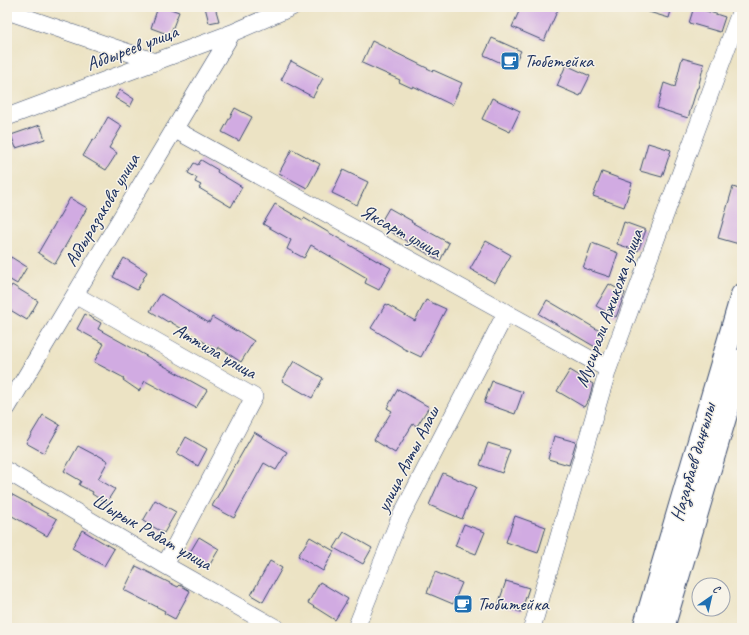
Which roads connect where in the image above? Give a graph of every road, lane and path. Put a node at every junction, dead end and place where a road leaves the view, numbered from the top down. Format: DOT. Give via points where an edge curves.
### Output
graph roads {
  1 [pos="292,7"];
  2 [pos="742,7"];
  3 [pos="7,11"];
  4 [pos="232,33"];
  5 [pos="156,62"];
  6 [pos="7,117"];
  7 [pos="174,129"];
  8 [pos="75,295"];
  9 [pos="742,295"];
  10 [pos="506,313"];
  11 [pos="742,360"];
  12 [pos="608,369"];
  13 [pos="7,408"];
  14 [pos="7,470"];
  15 [pos="165,565"];
  16 [pos="276,628"];
  17 [pos="356,628"];
  18 [pos="532,628"];
  19 [pos="644,628"];
  20 [pos="662,628"];
  1 -- 4 [label="street, Абдыреев улица"];
  2 -- 12 [label="street, Мусирали Ажикожа улица"];
  3 -- 5 [label="street"];
  4 -- 5 [label="street, Абдыреев улица"];
  4 -- 7 [label="street, Абдыразакова улица"];
  5 -- 6 [label="street, Абдыреев улица"];
  7 -- 8 [label="street, Абдыразакова улица"];
  7 -- 10 [label="street, Яксарт улица"];
  8 -- 13 [label="street, Абдыразакова улица"];
  8 -- 15 [label="street, Аттила улица" via="254,397"];
  9 -- 19 [label="main road, Назарбаев даңғылы"];
  10 -- 12 [label="street, Яксарт улица"];
  10 -- 17 [label="street, улица Алты Алаш" via="399,520"];
  11 -- 20 [label="main road, Назарбаев даңғылы"];
  12 -- 18 [label="street, Мусирали Ажикожа улица"];
  14 -- 15 [label="street, Шырык Рабат улица"];
  15 -- 16 [label="street, Шырык Рабат улица"];
}
